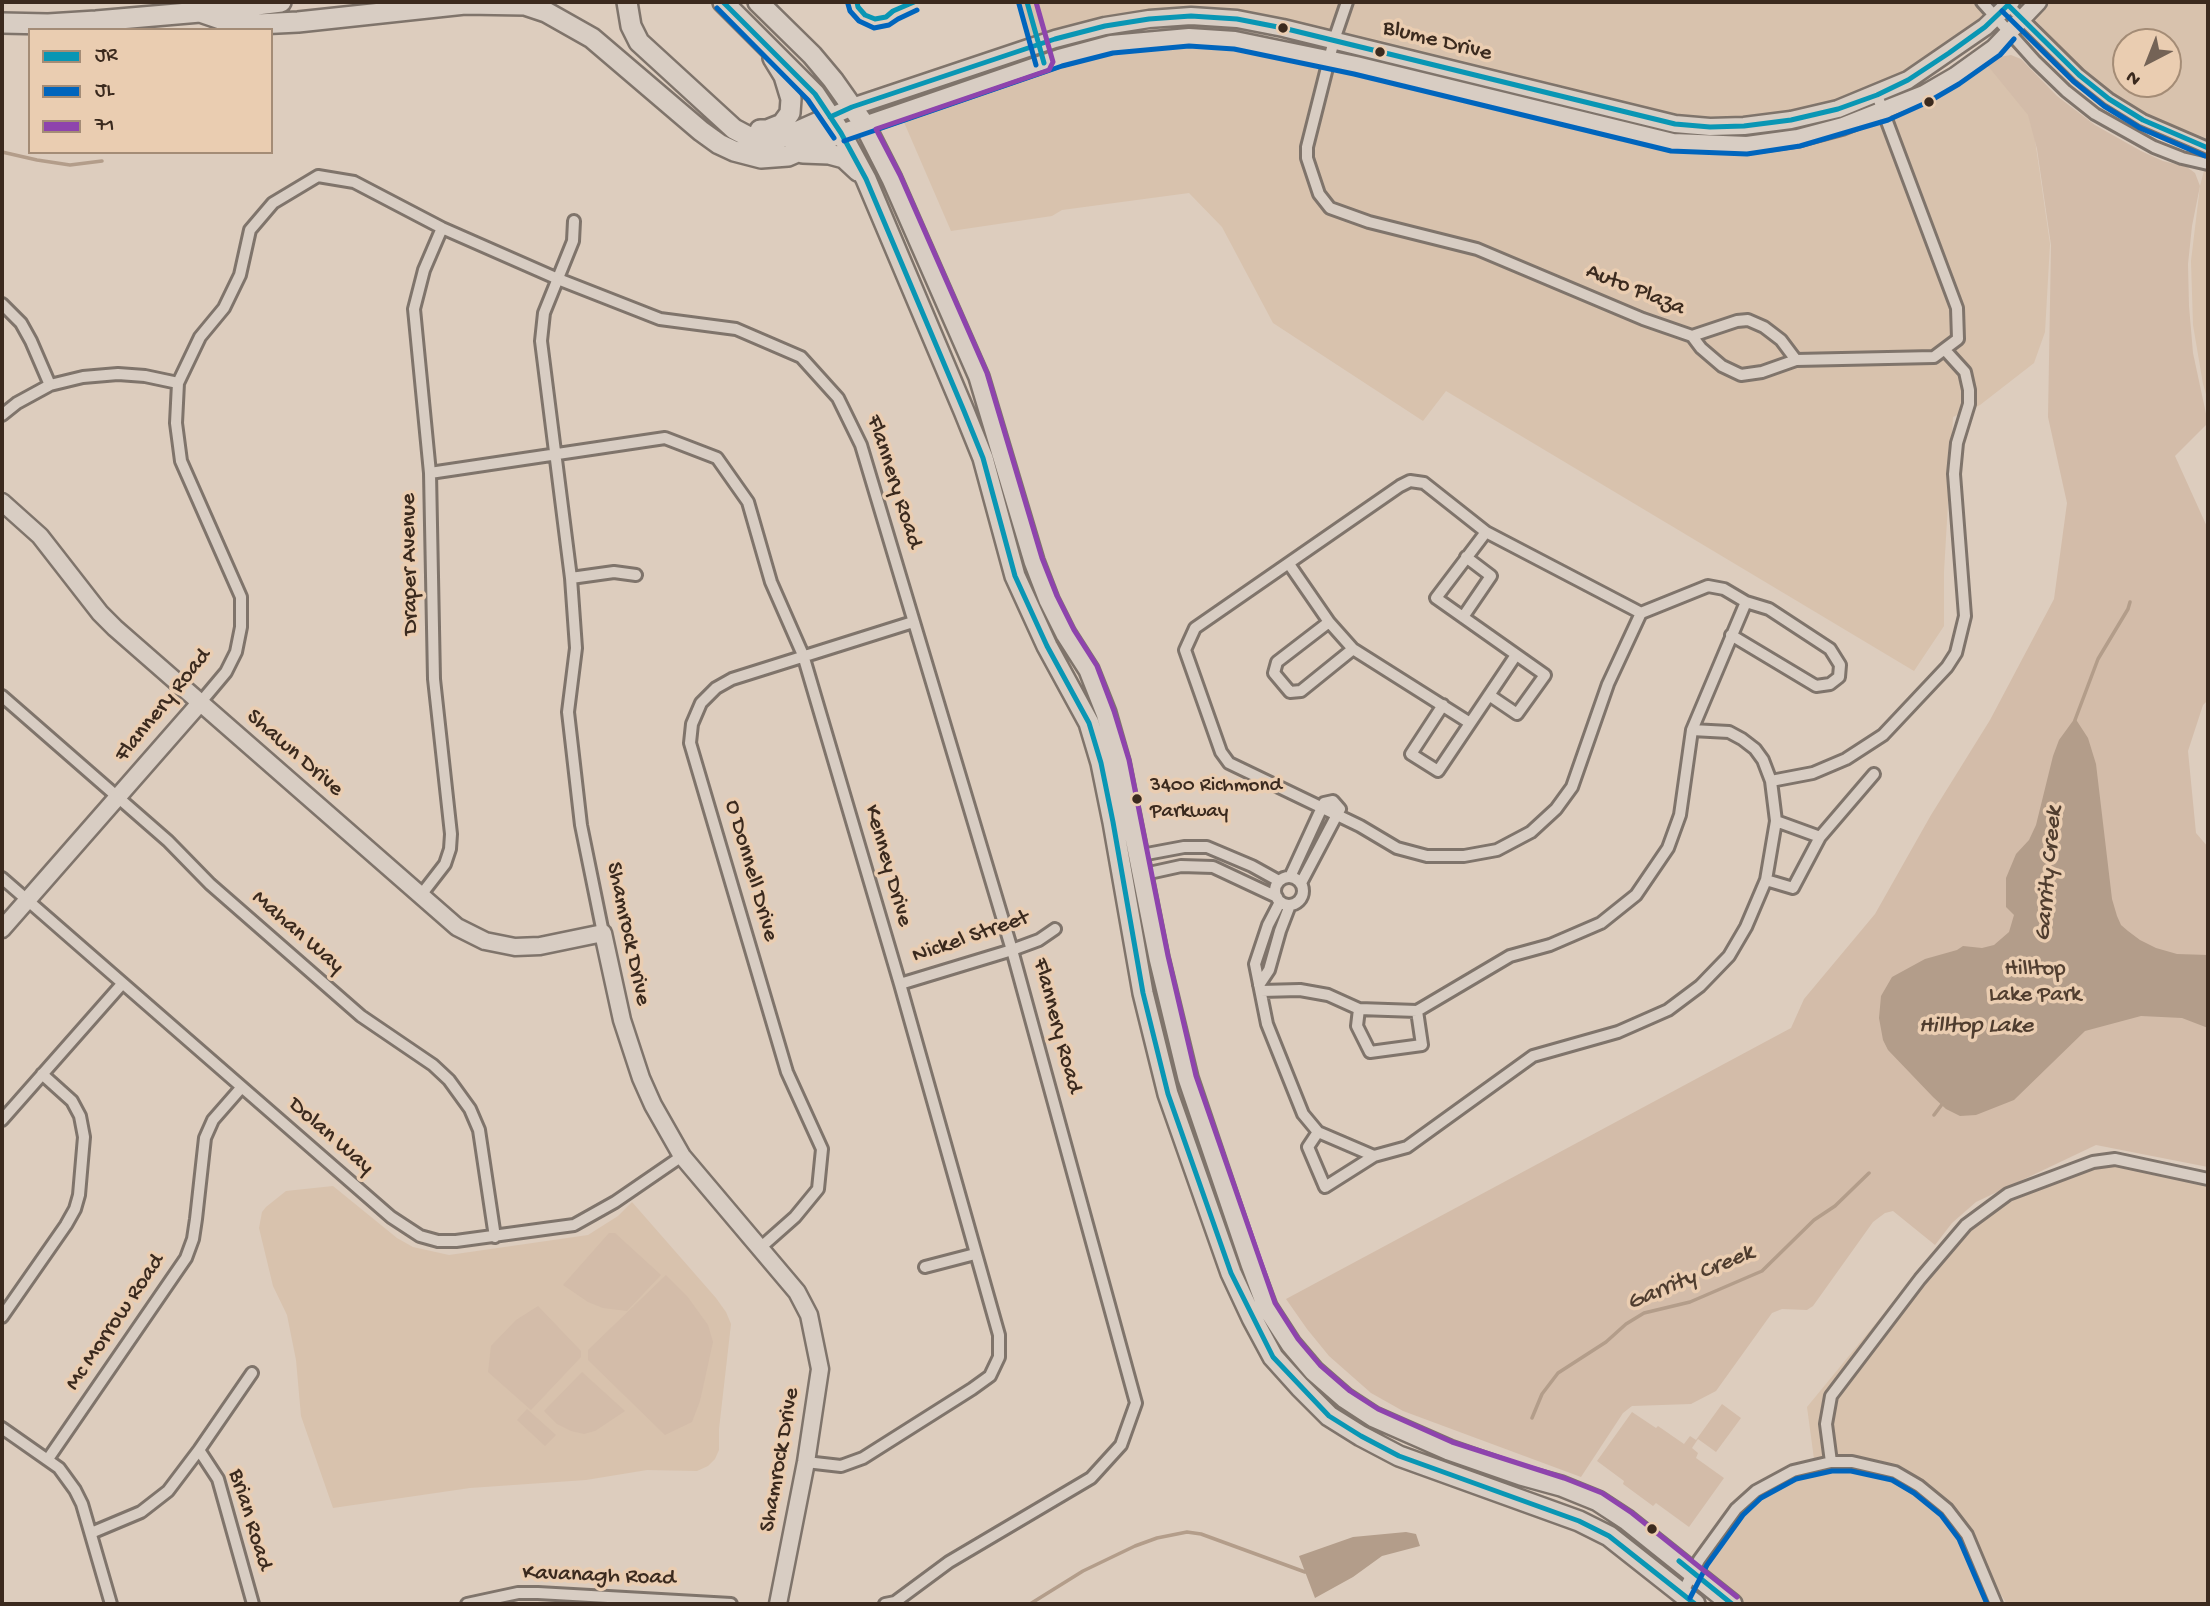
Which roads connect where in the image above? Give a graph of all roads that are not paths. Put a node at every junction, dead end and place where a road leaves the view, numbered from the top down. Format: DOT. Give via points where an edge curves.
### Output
graph roads {
  1 [pos="281,2"];
  2 [pos="628,2"];
  3 [pos="723,2"];
  4 [pos="758,2"];
  5 [pos="1347,2"];
  6 [pos="1982,2"];
  7 [pos="2038,2"];
  8 [pos="2008,3"];
  9 [pos="200,12"];
  10 [pos="1995,18"];
  11 [pos="2022,18"];
  12 [pos="2,23"];
  13 [pos="2008,33"];
  14 [pos="760,36"];
  15 [pos="1334,40"];
  16 [pos="1329,59"];
  17 [pos="1877,95"];
  18 [pos="852,107"];
  19 [pos="1884,112"];
  20 [pos="724,119"];
  21 [pos="864,124"];
  22 [pos="836,125"];
  23 [pos="2208,148"];
  24 [pos="798,153"];
  25 [pos="2208,164"];
  26 [pos="866,180"];
  27 [pos="574,220"];
  28 [pos="442,228"];
  29 [pos="558,279"];
  30 [pos="2,304"];
  31 [pos="1692,336"];
  32 [pos="1945,350"];
  33 [pos="1796,360"];
  34 [pos="178,383"];
  35 [pos="50,385"];
  36 [pos="2,415"];
  37 [pos="556,455"];
  38 [pos="430,473"];
  39 [pos="2,502"];
  40 [pos="1486,532"];
  41 [pos="1466,556"];
  42 [pos="1289,564"];
  43 [pos="636,575"];
  44 [pos="571,578"];
  45 [pos="1746,603"];
  46 [pos="1641,613"];
  47 [pos="1463,617"];
  48 [pos="914,622"];
  49 [pos="1329,622"];
  50 [pos="1731,635"];
  51 [pos="1353,649"];
  52 [pos="803,655"];
  53 [pos="1516,655"];
  54 [pos="1489,695"];
  55 [pos="2,696"];
  56 [pos="200,702"];
  57 [pos="1443,705"];
  58 [pos="1470,723"];
  59 [pos="1692,730"];
  60 [pos="1874,774"];
  61 [pos="1771,781"];
  62 [pos="118,798"];
  63 [pos="1321,809"];
  64 [pos="1336,816"];
  65 [pos="1776,821"];
  66 [pos="1820,837"];
  67 [pos="1304,846"];
  68 [pos="1317,852"];
  69 [pos="1131,867"];
  70 [pos="2,878"];
  71 [pos="1296,880"];
  72 [pos="1766,880"];
  73 [pos="1279,881"];
  74 [pos="421,895"];
  75 [pos="27,900"];
  76 [pos="1282,902"];
  77 [pos="2,929"];
  78 [pos="1055,929"];
  79 [pos="603,933"];
  80 [pos="1012,950"];
  81 [pos="122,984"];
  82 [pos="900,984"];
  83 [pos="1260,988"];
  84 [pos="1359,1009"];
  85 [pos="1418,1011"];
  86 [pos="42,1074"];
  87 [pos="241,1088"];
  88 [pos="2,1120"];
  89 [pos="1318,1132"];
  90 [pos="682,1156"];
  91 [pos="1374,1156"];
  92 [pos="2208,1179"];
  93 [pos="495,1237"];
  94 [pos="760,1248"];
  95 [pos="975,1254"];
  96 [pos="925,1267"];
  97 [pos="2,1317"];
  98 [pos="252,1373"];
  99 [pos="2,1428"];
  100 [pos="199,1450"];
  101 [pos="48,1459"];
  102 [pos="806,1462"];
  103 [pos="1831,1462"];
  104 [pos="90,1533"];
  105 [pos="1692,1572"];
  106 [pos="1688,1599"];
  107 [pos="111,1604"];
  108 [pos="253,1604"];
  109 [pos="467,1604"];
  110 [pos="731,1604"];
  111 [pos="778,1604"];
  112 [pos="885,1604"];
  113 [pos="1732,1604"];
  114 [pos="1996,1604"];
  1 -- 9 [label="highway"];
  2 -- 20 [label="highway" via="639,42"];
  3 -- 14 [label="highway"];
  4 -- 18 [label="highway" via="812,55"];
  5 -- 15 [label="street, Auto Plaza"];
  6 -- 10 [label="street"];
  7 -- 11 [label="street, Blume Drive"];
  8 -- 10 [label="street, Blume Drive"];
  8 -- 11 [label="street"];
  9 -- 12 [label="highway" via="48,24"];
  9 -- 24 [label="highway" via="238,25 465,4 525,5 592,37 719,144 761,158"];
  10 -- 13 [label="street"];
  10 -- 17 [label="street, Blume Drive" via="1918,74"];
  11 -- 13 [label="street, Blume Drive"];
  11 -- 23 [label="street" via="2109,99 2143,120"];
  13 -- 19 [label="street, Blume Drive" via="1955,76"];
  13 -- 25 [label="street" via="2066,91 2104,120 2154,148"];
  14 -- 20 [label="highway" via="784,76 790,113 782,124 767,130"];
  14 -- 22 [label="highway" via="815,94"];
  15 -- 16 [label="street, Auto Plaza"];
  15 -- 17 [label="street, Blume Drive" via="1675,124 1744,126 1791,120"];
  15 -- 18 [label="street, Blume Drive" via="1237,19 1149,19 1055,39"];
  16 -- 19 [label="street, Blume Drive" via="1673,142 1747,145 1798,138"];
  16 -- 21 [label="street, Blume Drive" via="1235,40 1189,37 1111,44"];
  16 -- 31 [label="street, Auto Plaza" via="1307,158 1319,194 1330,208 1477,249"];
  17 -- 19 [label="street"];
  18 -- 21 [label="highway"];
  18 -- 22 [label="street, Blume Drive"];
  19 -- 32 [label="street" via="1957,308 1958,340"];
  20 -- 22 [label="highway" via="751,138 767,140"];
  21 -- 22 [label="street, Blume Drive"];
  21 -- 69 [label="highway" via="979,377 1044,587 1089,670 1106,713 1120,762"];
  22 -- 24 [label="highway"];
  22 -- 26 [label="highway"];
  24 -- 26 [label="highway" via="844,158"];
  26 -- 69 [label="highway" via="983,457 1020,587 1088,723"];
  27 -- 29 [label="street, Shamrock Drive" via="573,241"];
  28 -- 29 [label="street, Flannery Road"];
  28 -- 34 [label="street, Flannery Road" via="354,182 318,176 273,203 250,230 240,275 224,307 200,337"];
  28 -- 38 [label="street, Draper Avenue" via="414,309"];
  29 -- 37 [label="street, Shamrock Drive" via="544,313 541,341"];
  29 -- 48 [label="street, Flannery Road" via="660,319 736,329 801,357 838,398 861,445"];
  30 -- 35 [label="street" via="32,341"];
  31 -- 33 [label="street, Auto Plaza" via="1722,366 1741,375"];
  31 -- 33 [label="street" via="1748,320 1781,340"];
  32 -- 33 [label="street, Auto Plaza" via="1934,357"];
  32 -- 61 [label="street" via="1965,372 1969,390 1954,474 1965,616 1956,653 1883,736 1813,773"];
  34 -- 35 [label="street" via="118,374"];
  34 -- 56 [label="street, Flannery Road" via="181,461 241,597 236,652 226,672"];
  35 -- 36 [label="street"];
  37 -- 38 [label="street, Kenney Drive"];
  37 -- 44 [label="street, Shamrock Drive"];
  37 -- 52 [label="street, Kenney Drive" via="665,439 717,458 748,502 771,582"];
  38 -- 74 [label="street, Draper Avenue" via="434,679 451,834 445,864"];
  39 -- 56 [label="street, Shawn Drive" via="40,536 100,613"];
  40 -- 41 [label="street"];
  40 -- 42 [label="street" via="1424,483 1410,481"];
  40 -- 46 [label="street"];
  41 -- 47 [label="street" via="1491,576"];
  41 -- 47 [label="street" via="1436,598"];
  42 -- 49 [label="street"];
  42 -- 63 [label="street" via="1195,628 1185,650 1229,763"];
  43 -- 44 [label="street" via="614,572"];
  44 -- 79 [label="street, Shamrock Drive" via="576,648 568,712 581,825"];
  45 -- 46 [label="street" via="1724,589 1709,586"];
  45 -- 50 [label="street"];
  45 -- 50 [label="street" via="1769,610 1830,649 1840,665 1839,677 1816,686"];
  46 -- 64 [label="street" via="1608,684 1572,787 1531,832 1497,850 1427,856 1397,848"];
  47 -- 53 [label="street"];
  48 -- 52 [label="street, O Donnell Drive"];
  48 -- 80 [label="street, Flannery Road"];
  49 -- 51 [label="street"];
  49 -- 51 [label="street" via="1277,662 1274,673 1290,692 1301,691"];
  50 -- 59 [label="street"];
  51 -- 57 [label="street"];
  52 -- 82 [label="street, Kenney Drive"];
  52 -- 94 [label="street, O Donnell Drive" via="716,688 701,703 690,743 787,1072 822,1149 818,1189"];
  53 -- 54 [label="street"];
  53 -- 54 [label="street" via="1545,675 1517,714"];
  54 -- 58 [label="street"];
  55 -- 62 [label="street, Mahan Way"];
  56 -- 62 [label="street, Flannery Road"];
  56 -- 74 [label="street, Shawn Drive"];
  57 -- 58 [label="street"];
  57 -- 58 [label="street" via="1411,754 1437,771"];
  59 -- 61 [label="street" via="1729,732 1742,738 1763,760"];
  59 -- 85 [label="street" via="1680,815 1668,848 1636,895 1601,923 1510,956"];
  60 -- 66 [label="street"];
  61 -- 65 [label="street"];
  62 -- 75 [label="street, Flannery Road"];
  62 -- 93 [label="street, Mahan Way" via="361,1016 433,1065 457,1089 479,1130"];
  63 -- 64 [label="street"];
  63 -- 67 [label="street"];
  64 -- 68 [label="street"];
  65 -- 66 [label="street"];
  65 -- 72 [label="street"];
  66 -- 72 [label="street" via="1793,888"];
  67 -- 68 [label="street"];
  67 -- 71 [label="street"];
  68 -- 71 [label="street"];
  69 -- 73 [label="street" via="1184,847 1207,848"];
  69 -- 76 [label="street" via="1213,867"];
  69 -- 105 [label="highway" via="1188,1078 1251,1264 1268,1307 1291,1344 1314,1371 1374,1417 1449,1450 1598,1501"];
  69 -- 106 [label="highway" via="1143,993 1168,1094 1231,1273 1273,1357 1329,1416 1361,1436 1399,1456 1609,1536"];
  70 -- 75 [label="street, Dolan Way"];
  71 -- 73 [label="street"];
  71 -- 76 [label="street" via="1303,889 1302,898"];
  72 -- 91 [label="street" via="1729,957 1668,1010 1618,1032 1533,1056 1407,1147"];
  73 -- 76 [label="street" via="1275,889"];
  74 -- 79 [label="street, Shawn Drive" via="465,932 493,943 540,946"];
  75 -- 77 [label="street, Flannery Road"];
  75 -- 81 [label="street, Dolan Way"];
  76 -- 83 [label="street" via="1268,925 1255,964"];
  78 -- 80 [label="street, Nickel Street"];
  79 -- 90 [label="street, Shamrock Drive" via="634,1060"];
  80 -- 82 [label="street, Nickel Street"];
  80 -- 112 [label="street, Flannery Road" via="1136,1403 1121,1445 1091,1478 949,1562 895,1602"];
  81 -- 86 [label="street"];
  81 -- 87 [label="street, Dolan Way"];
  82 -- 95 [label="street, Kenney Drive"];
  83 -- 84 [label="street" via="1328,995"];
  83 -- 89 [label="street" via="1267,1024 1303,1114"];
  84 -- 85 [label="street"];
  84 -- 85 [label="street" via="1357,1026 1370,1052 1422,1045"];
  86 -- 88 [label="street"];
  86 -- 97 [label="street" via="72,1101 80,1116 84,1138 79,1195 66,1225"];
  87 -- 93 [label="street, Dolan Way" via="404,1227 447,1242"];
  87 -- 101 [label="street, Mc Morrow Road" via="213,1120 205,1138 193,1239 186,1258"];
  89 -- 91 [label="street"];
  89 -- 91 [label="street" via="1308,1147 1325,1187"];
  90 -- 93 [label="street, Dolan Way" via="584,1221"];
  90 -- 94 [label="street, Shamrock Drive"];
  92 -- 103 [label="street" via="2115,1159 2093,1162 2008,1194 1966,1226 1832,1396 1826,1424"];
  94 -- 102 [label="street, Shamrock Drive" via="797,1292 809,1315 820,1369"];
  95 -- 96 [label="street"];
  95 -- 102 [label="street, Kenney Drive" via="999,1335 999,1357 990,1376 863,1458 841,1466"];
  98 -- 100 [label="street"];
  99 -- 101 [label="street"];
  100 -- 104 [label="street" via="160,1498 129,1518"];
  100 -- 108 [label="street, Brian Road" via="218,1479"];
  101 -- 104 [label="street" via="75,1490"];
  102 -- 111 [label="street, Shamrock Drive"];
  103 -- 105 [label="street" via="1793,1471 1756,1491 1735,1509"];
  103 -- 114 [label="street" via="1895,1472 1947,1509 1967,1535"];
  104 -- 107 [label="street"];
  105 -- 106 [label="street"];
  105 -- 113 [label="highway"];
  109 -- 110 [label="street, Kavanagh Road" via="518,1593"];
}
